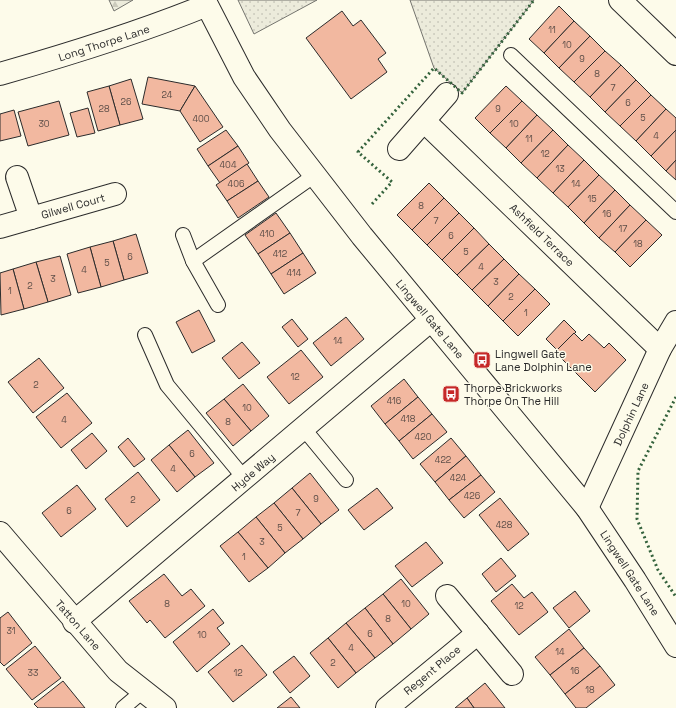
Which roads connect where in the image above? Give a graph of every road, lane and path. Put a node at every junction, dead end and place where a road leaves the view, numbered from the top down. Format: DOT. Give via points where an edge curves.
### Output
graph roads {
  1 [pos="620,0"];
  2 [pos="206,5"];
  3 [pos="676,54"];
  4 [pos="511,55"];
  5 [pos="0,74"];
  6 [pos="447,94"];
  7 [pos="424,120"];
  8 [pos="398,149"];
  9 [pos="315,175"];
  10 [pos="18,177"];
  11 [pos="115,194"];
  12 [pos="676,212"];
  13 [pos="30,218"];
  14 [pos="0,227"];
  15 [pos="183,235"];
  16 [pos="193,261"];
  17 [pos="218,305"];
  18 [pos="431,320"];
  19 [pos="676,322"];
  20 [pos="145,335"];
  21 [pos="660,349"];
  22 [pos="304,429"];
  23 [pos="245,479"];
  24 [pos="346,480"];
  25 [pos="587,508"];
  26 [pos="0,533"];
  27 [pos="446,596"];
  28 [pos="74,622"];
  29 [pos="478,633"];
  30 [pos="676,646"];
  31 [pos="512,674"];
  32 [pos="143,691"];
  33 [pos="122,708"];
  34 [pos="165,708"];
  35 [pos="387,708"];
  1 -- 3 [label="street"];
  2 -- 5 [label="street, Long Thorpe Lane" via="114,41"];
  2 -- 9 [label="street, Lingwell Gate Lane" via="244,77"];
  4 -- 12 [label="lane"];
  6 -- 7 [label="street"];
  7 -- 8 [label="street"];
  7 -- 21 [label="street, Ashfield Terrace"];
  9 -- 16 [label="lane"];
  9 -- 18 [label="street, Lingwell Gate Lane"];
  10 -- 13 [label="street, Gilwell Court"];
  11 -- 13 [label="street, Gilwell Court"];
  13 -- 14 [label="street, Gilwell Court"];
  15 -- 16 [label="lane"];
  16 -- 17 [label="lane"];
  18 -- 22 [label="street, Hyde Way"];
  18 -- 25 [label="street, Lingwell Gate Lane"];
  19 -- 21 [label="street, Dolphin Lane"];
  20 -- 23 [label="lane" via="167,385"];
  21 -- 25 [label="street, Dolphin Lane"];
  22 -- 23 [label="street, Hyde Way"];
  22 -- 24 [label="lane"];
  23 -- 28 [label="street, Hyde Way"];
  25 -- 30 [label="street, Lingwell Gate Lane"];
  26 -- 28 [label="street, Tatton Lane"];
  27 -- 29 [label="street"];
  28 -- 32 [label="street, Tatton Lane" via="118,671"];
  29 -- 31 [label="street"];
  29 -- 35 [label="street, Regent Place"];
  32 -- 33 [label="lane"];
  32 -- 34 [label="street, Tatton Lane"];
}
